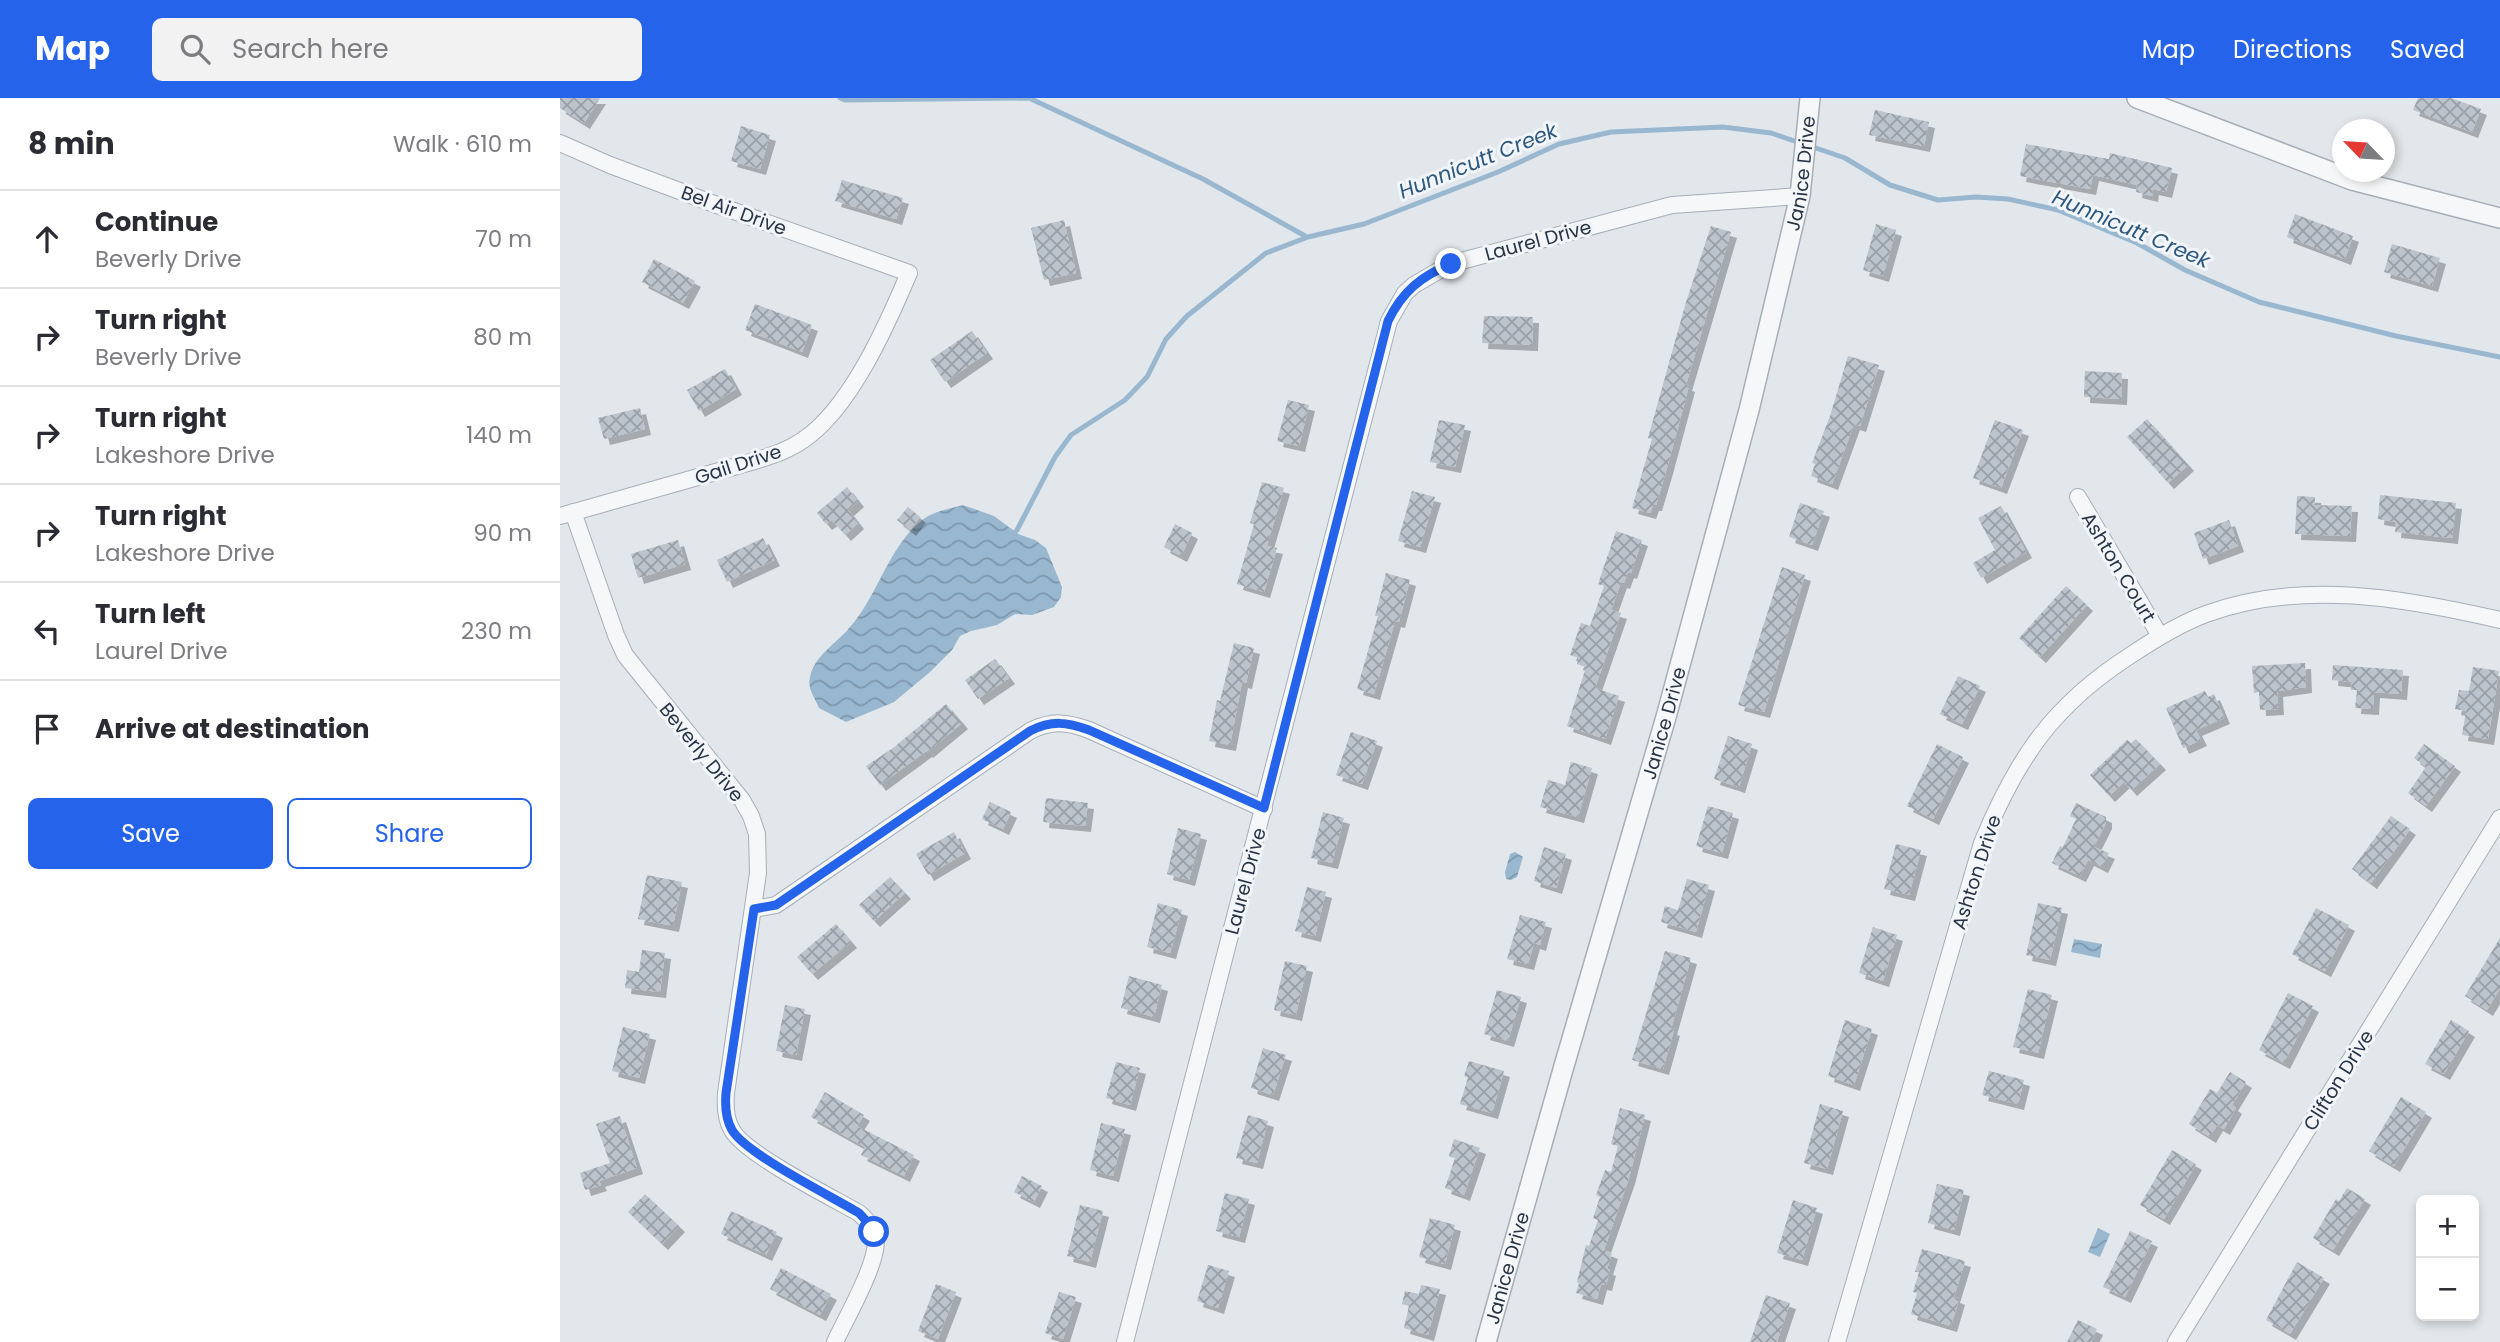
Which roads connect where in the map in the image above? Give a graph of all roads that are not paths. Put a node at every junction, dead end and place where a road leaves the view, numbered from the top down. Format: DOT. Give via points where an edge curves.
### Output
graph roads {
  1 [pos="1810,98"];
  2 [pos="2137,98"];
  3 [pos="560,143"];
  4 [pos="1800,196"];
  5 [pos="2500,218"];
  6 [pos="909,273"];
  7 [pos="2078,497"];
  8 [pos="566,514"];
  9 [pos="2500,620"];
  10 [pos="2160,636"];
  11 [pos="1264,808"];
  12 [pos="2500,818"];
  13 [pos="754,909"];
  14 [pos="835,1342"];
  15 [pos="1125,1342"];
  16 [pos="1486,1342"];
  17 [pos="1836,1342"];
  18 [pos="2176,1342"];
  1 -- 4 [label="street, Janice Drive"];
  2 -- 5 [label="street" via="2352,180"];
  3 -- 6 [label="street, Bel Air Drive"];
  4 -- 11 [label="street, Laurel Drive" via="1672,205 1451,264 1405,293 1388,321"];
  4 -- 16 [label="street, Janice Drive" via="1699,599"];
  6 -- 8 [label="street, Gail Drive" via="886,326 843,398 804,440 758,460"];
  7 -- 10 [label="street, Ashton Court"];
  8 -- 13 [label="street, Beverly Drive" via="625,655 751,816 759,853"];
  9 -- 10 [label="street, Ashton Drive" via="2382,598 2309,596 2231,606"];
  10 -- 17 [label="street, Ashton Drive" via="2099,676 2062,709 2025,755 1996,808"];
  11 -- 13 [label="street" via="1074,724 1051,723 1030,731 776,905"];
  11 -- 15 [label="street, Laurel Drive"];
  12 -- 18 [label="street, Clifton Drive"];
  13 -- 14 [label="street, Beverly Drive" via="726,1093 727,1119 747,1147 859,1213 870,1225 876,1240 873,1257"];
}
